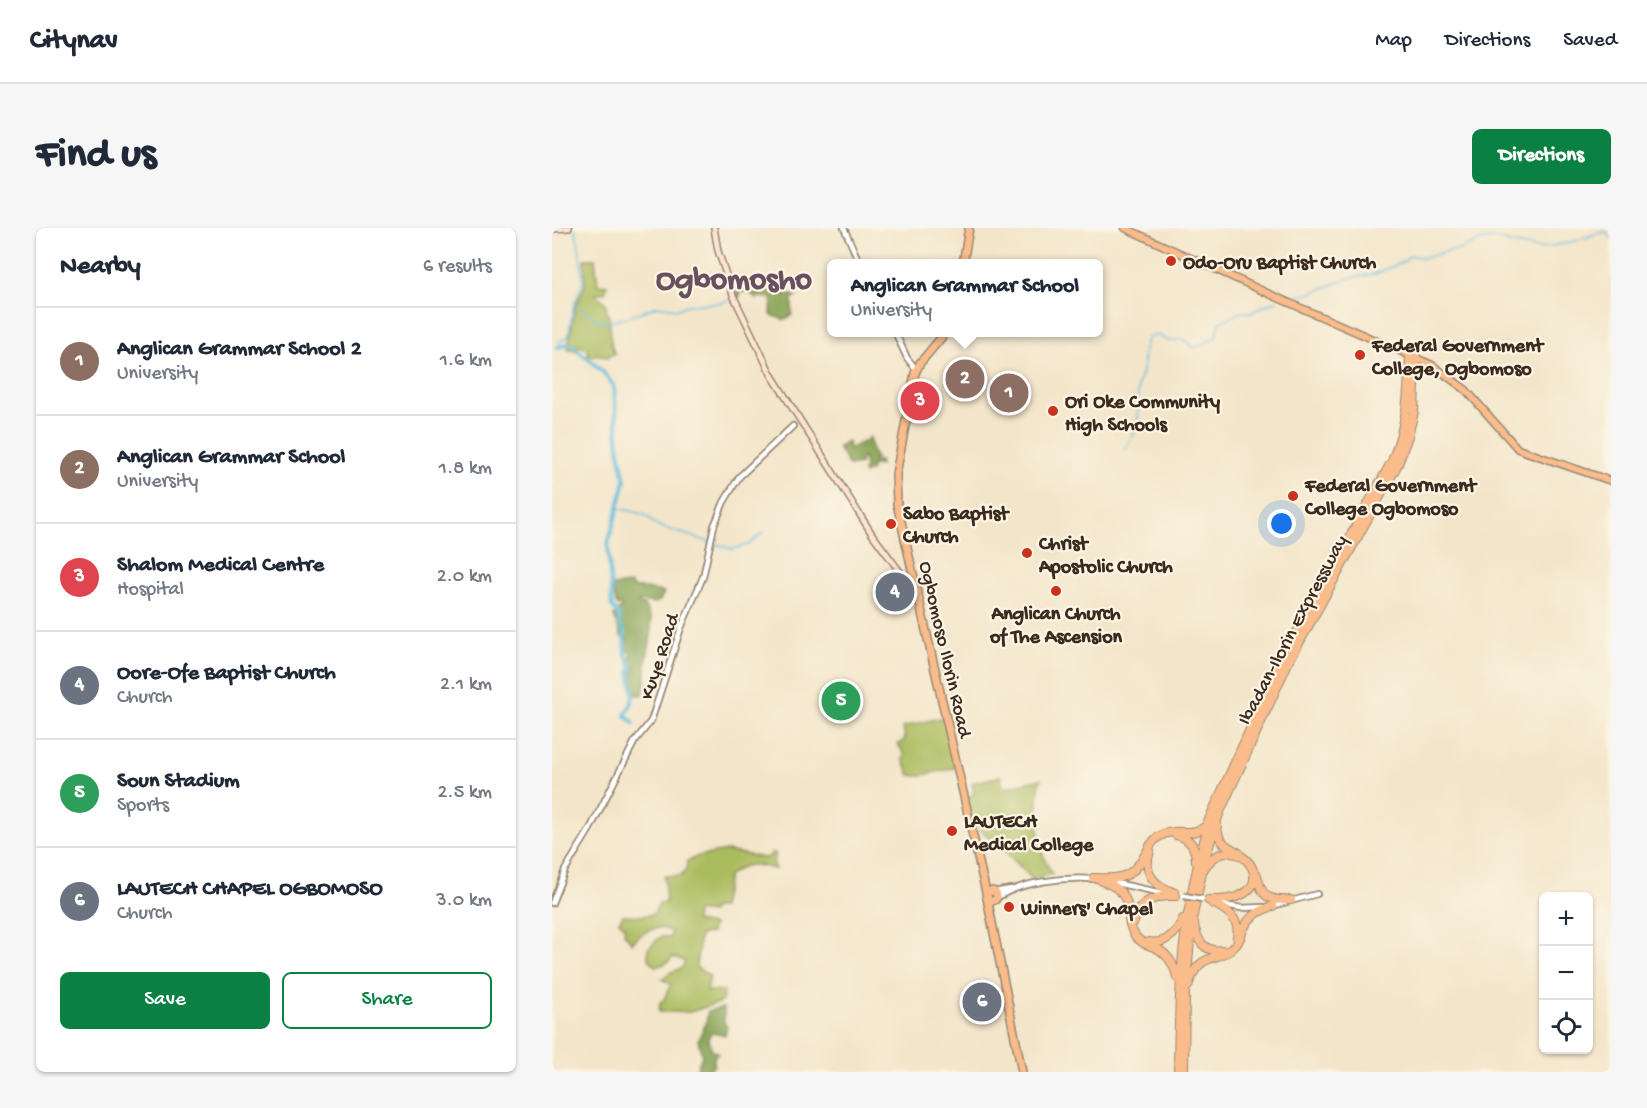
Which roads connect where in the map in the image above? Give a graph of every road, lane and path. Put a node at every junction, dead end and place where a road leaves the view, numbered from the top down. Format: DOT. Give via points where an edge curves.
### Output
graph roads {
  1 [pos="569,228"];
  2 [pos="714,228"];
  3 [pos="844,228"];
  4 [pos="969,228"];
  5 [pos="1120,228"];
  6 [pos="1125,228"];
  7 [pos="552,229"];
  8 [pos="858,259"];
  9 [pos="964,259"];
  10 [pos="897,337"];
  11 [pos="943,337"];
  12 [pos="1413,357"];
  13 [pos="916,369"];
  14 [pos="793,426"];
  15 [pos="1611,481"];
  16 [pos="913,586"];
  17 [pos="1216,812"];
  18 [pos="1198,871"];
  19 [pos="1097,879"];
  20 [pos="992,896"];
  21 [pos="1180,896"];
  22 [pos="1291,900"];
  23 [pos="1206,901"];
  24 [pos="552,903"];
  25 [pos="1273,906"];
  26 [pos="1190,913"];
  27 [pos="1179,991"];
  28 [pos="1185,1002"];
  29 [pos="1022,1072"];
  30 [pos="1178,1072"];
  31 [pos="1184,1072"];
  1 -- 7 [label="main road"];
  2 -- 16 [label="main road" via="734,296 771,374 872,534"];
  3 -- 8 [label="street"];
  4 -- 9 [label="highway"];
  5 -- 12 [label="main road"];
  6 -- 12 [label="main road"];
  10 -- 13 [label="street"];
  11 -- 13 [label="highway, Ogbomoso Ilorin Road"];
  12 -- 15 [label="main road" via="1445,375 1474,400 1518,449"];
  12 -- 17 [label="highway, Ibadan-Ilorin Expressway" via="1407,411 1392,461 1283,657"];
  13 -- 16 [label="highway, Ogbomoso Ilorin Road" via="896,489"];
  14 -- 24 [label="street, Kuye Road" via="739,477 725,499 714,526 703,577 681,628 651,721 634,741 565,870"];
  16 -- 20 [label="highway, Ogbomoso Ilorin Road" via="919,597 982,876"];
  17 -- 18 [label="highway"];
  17 -- 19 [label="highway" via="1199,831 1169,832 1155,839 1138,866 1126,876"];
  17 -- 22 [label="highway" via="1218,836 1226,846 1252,862 1264,894 1273,900"];
  18 -- 21 [label="highway" via="1194,847 1181,836 1165,837 1151,849 1149,873 1158,885"];
  18 -- 23 [label="highway" via="1226,853 1242,856 1254,870 1253,883 1244,894 1229,900"];
  18 -- 26 [label="highway"];
  19 -- 20 [label="street" via="1051,880"];
  19 -- 21 [label="street"];
  19 -- 27 [label="highway" via="1123,895 1138,939 1170,959"];
  20 -- 29 [label="highway" via="992,919"];
  21 -- 23 [label="street, bridge"];
  21 -- 26 [label="highway" via="1160,896 1142,906 1134,920 1137,934 1150,943 1162,942"];
  22 -- 23 [label="street" via="1251,906"];
  22 -- 25 [label="street" via="1316,892"];
  23 -- 25 [label="street" via="1241,908"];
  23 -- 26 [label="highway" via="1229,913 1236,924 1237,937 1229,948 1216,951 1204,946"];
  25 -- 28 [label="highway" via="1251,917 1231,949 1199,965 1190,978"];
  26 -- 27 [label="highway"];
  26 -- 28 [label="highway"];
  27 -- 30 [label="highway"];
  28 -- 31 [label="highway"];
}
